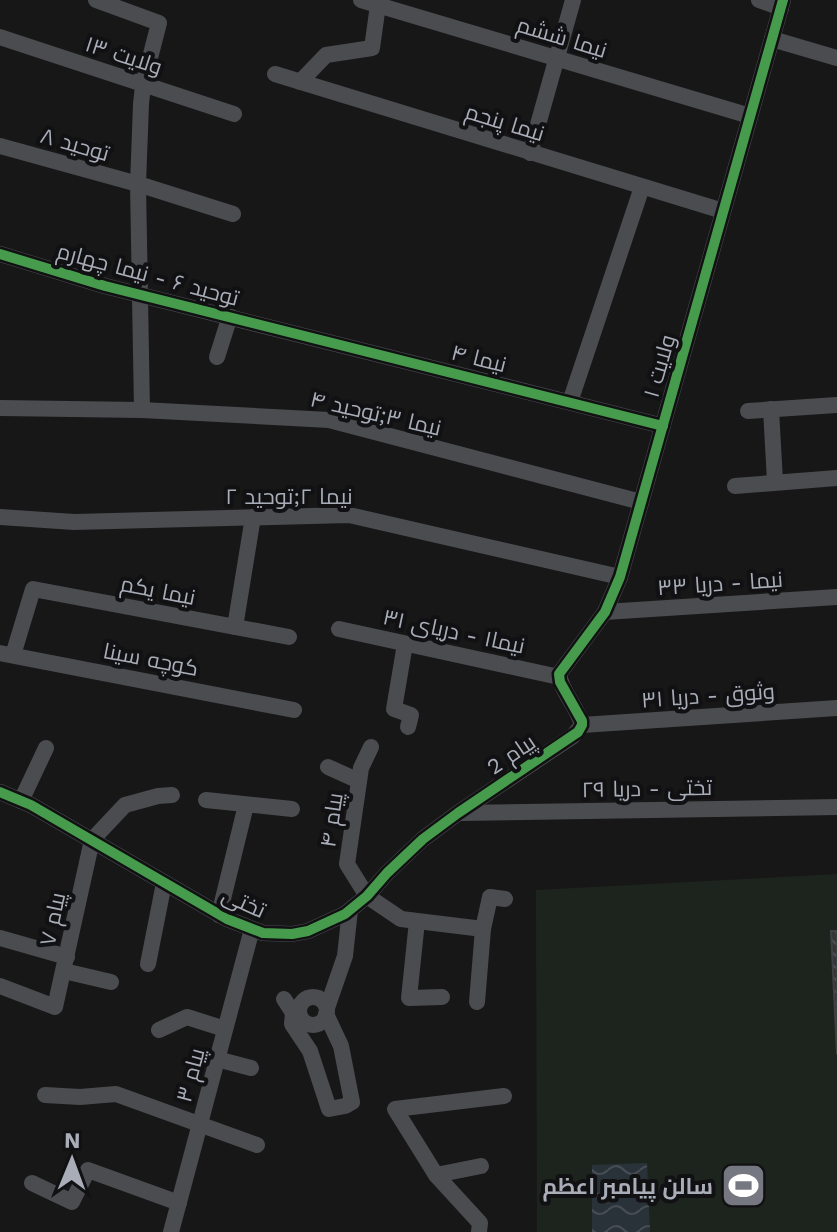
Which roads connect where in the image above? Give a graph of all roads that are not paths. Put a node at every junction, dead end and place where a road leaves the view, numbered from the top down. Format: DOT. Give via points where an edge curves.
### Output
graph roads {
  1 [pos="96,0"];
  2 [pos="361,0"];
  3 [pos="573,0"];
  4 [pos="759,0"];
  5 [pos="782,4"];
  6 [pos="378,5"];
  7 [pos="0,37"];
  8 [pos="772,39"];
  9 [pos="837,58"];
  10 [pos="557,59"];
  11 [pos="275,74"];
  12 [pos="300,82"];
  13 [pos="143,85"];
  14 [pos="234,114"];
  15 [pos="750,116"];
  16 [pos="0,146"];
  17 [pos="530,153"];
  18 [pos="138,184"];
  19 [pos="642,187"];
  20 [pos="723,211"];
  21 [pos="233,214"];
  22 [pos="0,254"];
  23 [pos="140,294"];
  24 [pos="230,316"];
  25 [pos="286,330"];
  26 [pos="217,357"];
  27 [pos="570,402"];
  28 [pos="837,405"];
  29 [pos="0,408"];
  30 [pos="771,409"];
  31 [pos="142,410"];
  32 [pos="748,411"];
  33 [pos="663,426"];
  34 [pos="837,478"];
  35 [pos="775,482"];
  36 [pos="735,486"];
  37 [pos="641,502"];
  38 [pos="0,517"];
  39 [pos="253,517"];
  40 [pos="620,577"];
  41 [pos="837,597"];
  42 [pos="605,612"];
  43 [pos="235,627"];
  44 [pos="339,629"];
  45 [pos="289,637"];
  46 [pos="405,644"];
  47 [pos="7,654"];
  48 [pos="559,677"];
  49 [pos="837,708"];
  50 [pos="294,710"];
  51 [pos="582,725"];
  52 [pos="408,727"];
  53 [pos="371,747"];
  54 [pos="46,748"];
  55 [pos="328,767"];
  56 [pos="359,781"];
  57 [pos="0,792"];
  58 [pos="172,795"];
  59 [pos="206,800"];
  60 [pos="21,801"];
  61 [pos="246,805"];
  62 [pos="837,807"];
  63 [pos="292,809"];
  64 [pos="458,813"];
  65 [pos="92,840"];
  66 [pos="164,883"];
  67 [pos="367,896"];
  68 [pos="505,899"];
  69 [pos="350,910"];
  70 [pos="219,915"];
  71 [pos="417,921"];
  72 [pos="252,929"];
  73 [pos="483,929"];
  74 [pos="0,938"];
  75 [pos="66,964"];
  76 [pos="148,964"];
  77 [pos="111,982"];
  78 [pos="0,986"];
  79 [pos="442,997"];
  80 [pos="477,1002"];
  81 [pos="326,1011"];
  82 [pos="225,1029"];
  83 [pos="159,1030"];
  84 [pos="341,1046"];
  85 [pos="310,1051"];
  86 [pos="217,1059"];
  87 [pos="251,1068"];
  88 [pos="347,1076"];
  89 [pos="321,1086"];
  90 [pos="45,1095"];
  91 [pos="504,1096"];
  92 [pos="199,1125"];
  93 [pos="257,1145"];
  94 [pos="481,1166"];
  95 [pos="436,1175"];
  96 [pos="32,1183"];
  97 [pos="179,1203"];
  98 [pos="171,1232"];
  99 [pos="479,1232"];
  1 -- 13 [label="street" via="159,23"];
  2 -- 6 [label="street, نیما ششم"];
  3 -- 10 [label="street"];
  4 -- 5 [label="street"];
  5 -- 8 [label="street, ولایت ۱"];
  6 -- 10 [label="street, نیما ششم"];
  6 -- 12 [label="street" via="372,48 326,55"];
  7 -- 13 [label="street, ولایت ۱۳"];
  8 -- 9 [label="street"];
  8 -- 15 [label="street, ولایت ۱"];
  10 -- 15 [label="street, نیما ششم"];
  10 -- 17 [label="street"];
  11 -- 12 [label="street, نیما پنجم"];
  12 -- 17 [label="street, نیما پنجم"];
  13 -- 14 [label="street, ولایت ۱۳"];
  13 -- 18 [label="street"];
  15 -- 20 [label="street, ولایت ۱"];
  16 -- 18 [label="street, توحید ۸"];
  17 -- 19 [label="street, نیما پنجم"];
  18 -- 21 [label="street, توحید ۸"];
  18 -- 23 [label="street"];
  19 -- 20 [label="street, نیما پنجم"];
  19 -- 27 [label="street"];
  20 -- 33 [label="street, ولایت ۱"];
  22 -- 23 [label="street, توحید ۶ - نیما چهارم"];
  23 -- 24 [label="street, توحید ۶ - نیما چهارم"];
  23 -- 31 [label="street"];
  24 -- 25 [label="street, توحید ۶ - نیما چهارم"];
  24 -- 26 [label="street"];
  25 -- 27 [label="street, نیما ۴"];
  27 -- 33 [label="street, نیما ۴"];
  28 -- 30 [label="street"];
  29 -- 31 [label="street, نیما ۳;توحید ۴"];
  30 -- 32 [label="street"];
  30 -- 35 [label="street"];
  31 -- 37 [label="street, نیما ۳;توحید ۴" via="329,420"];
  33 -- 37 [label="street, ولایت ۱"];
  34 -- 35 [label="street"];
  35 -- 36 [label="street"];
  37 -- 40 [label="street, ولایت ۱"];
  38 -- 39 [label="street, نیما ۲;توحید ۲" via="74,522"];
  39 -- 40 [label="street, نیما ۲;توحید ۲" via="349,515"];
  39 -- 43 [label="street"];
  40 -- 42 [label="street, ولایت ۱"];
  41 -- 42 [label="street, نیما - دریا ۳۳"];
  42 -- 48 [label="street, ولایت ۱"];
  43 -- 45 [label="street"];
  43 -- 47 [label="street, نیما یکم" via="33,589"];
  44 -- 46 [label="street, نیما۱ - دریای ۳۱"];
  46 -- 48 [label="street, نیما۱ - دریای ۳۱"];
  46 -- 52 [label="street" via="394,709 411,715"];
  47 -- 50 [label="street, کوچه سینا"];
  48 -- 51 [label="street"];
  49 -- 51 [label="street, وثوق - دریا ۳۱"];
  51 -- 64 [label="street, پیام 2"];
  53 -- 56 [label="street, پیام ۴"];
  54 -- 60 [label="street"];
  55 -- 56 [label="street"];
  56 -- 67 [label="street, پیام ۴" via="347,864"];
  57 -- 60 [label="street, تختی"];
  58 -- 65 [label="street" via="125,805"];
  59 -- 61 [label="street"];
  60 -- 65 [label="street, تختی"];
  61 -- 63 [label="street"];
  61 -- 70 [label="street"];
  62 -- 64 [label="street, تختی - دریا ۲۹"];
  64 -- 67 [label="street, تختی" via="409,852"];
  65 -- 66 [label="street, تختی"];
  65 -- 75 [label="street, پیام ۷"];
  66 -- 70 [label="street, تختی"];
  66 -- 76 [label="street"];
  67 -- 69 [label="street, تختی"];
  67 -- 71 [label="street" via="401,919"];
  68 -- 73 [label="street" via="490,897"];
  69 -- 72 [label="street, تختی" via="308,931"];
  69 -- 81 [label="street" via="345,956"];
  70 -- 72 [label="street, تختی"];
  71 -- 73 [label="street"];
  71 -- 79 [label="street" via="409,998"];
  72 -- 82 [label="street, پيام ۳"];
  73 -- 80 [label="street"];
  74 -- 75 [label="street"];
  75 -- 77 [label="street"];
  75 -- 78 [label="street, پیام ۷" via="55,1007"];
  81 -- 84 [label="street"];
  81 -- 85 [label="street" via="324,1021 314,1026 292,1008 292,1024"];
  82 -- 83 [label="street" via="187,1017"];
  82 -- 86 [label="street, پيام ۳"];
  84 -- 85 [label="street"];
  84 -- 88 [label="street"];
  85 -- 89 [label="street"];
  86 -- 87 [label="street"];
  86 -- 92 [label="street, پيام ۳"];
  88 -- 89 [label="street" via="336,1085"];
  88 -- 89 [label="street" via="352,1102 345,1106 329,1109"];
  90 -- 92 [label="street" via="116,1094"];
  91 -- 95 [label="street" via="395,1109"];
  92 -- 93 [label="street"];
  92 -- 97 [label="street, پيام ۳"];
  94 -- 95 [label="street"];
  95 -- 99 [label="street" via="480,1223"];
  96 -- 97 [label="street" via="72,1202 88,1170"];
  97 -- 98 [label="street, پيام ۳"];
}
